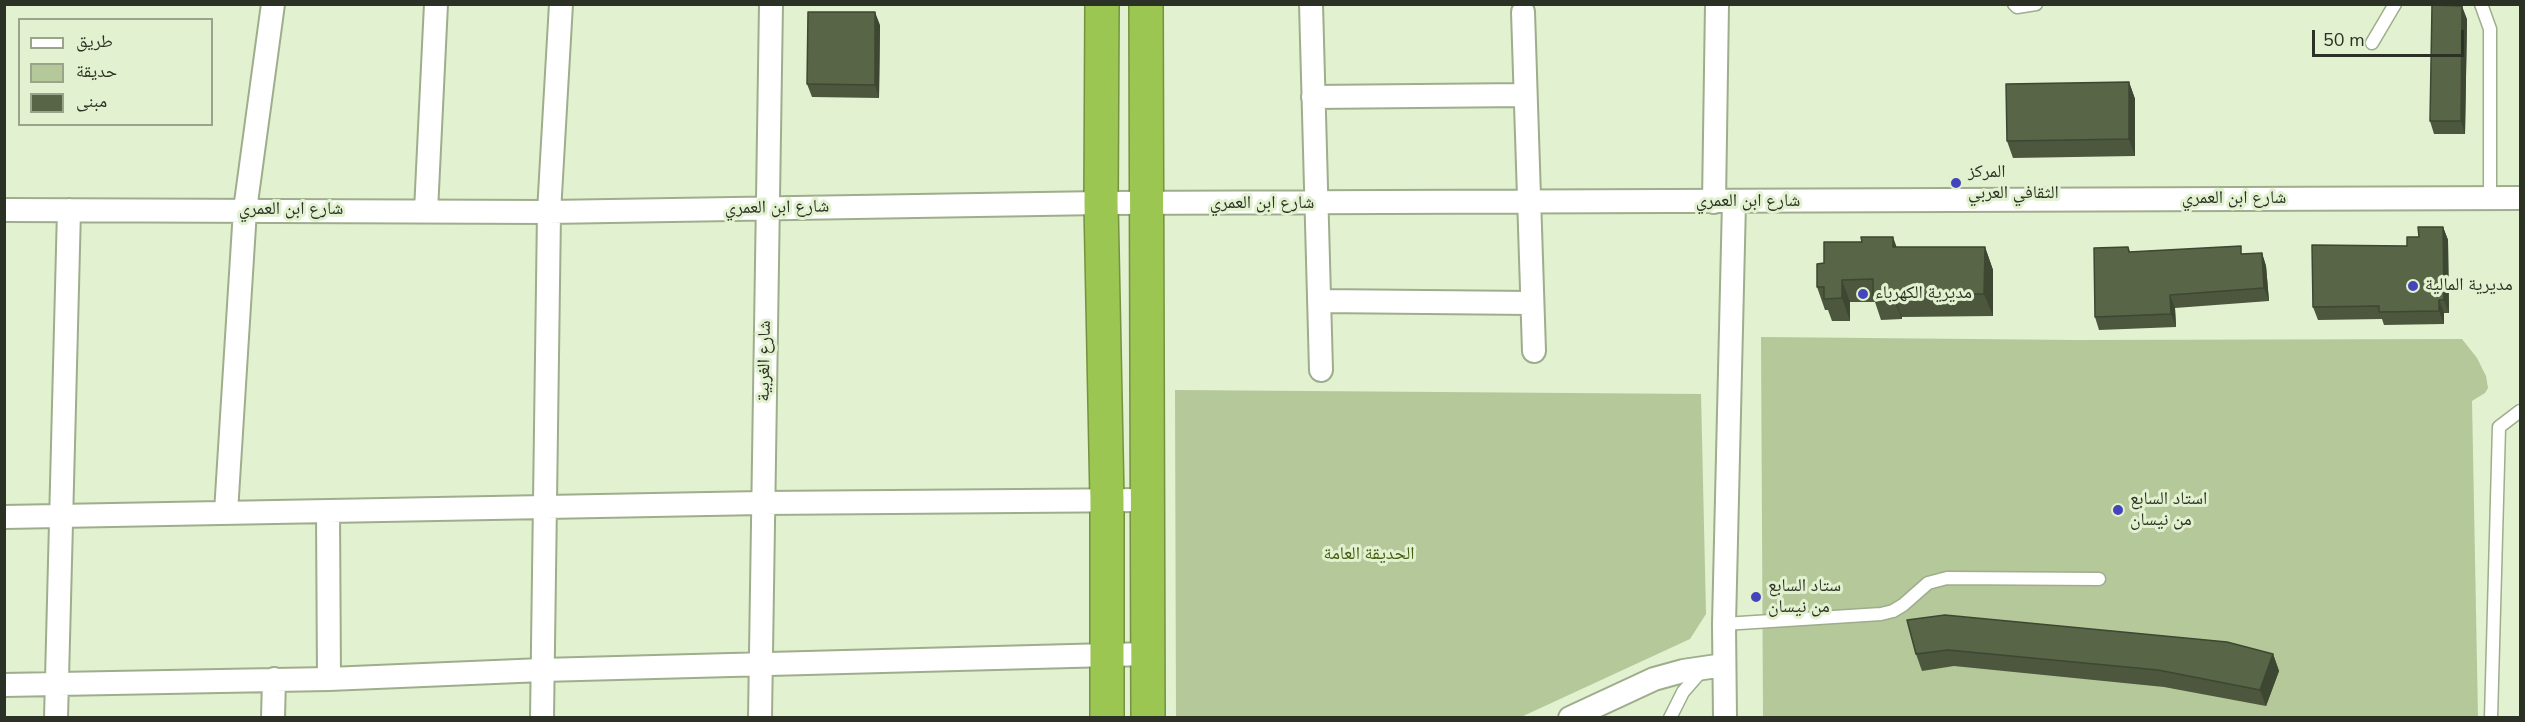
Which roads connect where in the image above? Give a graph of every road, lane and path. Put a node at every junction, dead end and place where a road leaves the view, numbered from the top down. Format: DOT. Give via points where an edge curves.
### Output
graph roads {
  1 [pos="273,4"];
  2 [pos="436,4"];
  3 [pos="561,4"];
  4 [pos="771,4"];
  5 [pos="1102,4"];
  6 [pos="1146,4"];
  7 [pos="1311,4"];
  8 [pos="1717,4"];
  9 [pos="2014,4"];
  10 [pos="2036,4"];
  11 [pos="2395,4"];
  12 [pos="2481,4"];
  13 [pos="1523,12"];
  14 [pos="2372,43"];
  15 [pos="1525,95"];
  16 [pos="1313,97"];
  17 [pos="2490,198"];
  18 [pos="2520,198"];
  19 [pos="1528,202"];
  20 [pos="1724,202"];
  21 [pos="1101,203"];
  22 [pos="1147,204"];
  23 [pos="1316,204"];
  24 [pos="767,208"];
  25 [pos="4,210"];
  26 [pos="69,210"];
  27 [pos="245,210"];
  28 [pos="426,211"];
  29 [pos="549,212"];
  30 [pos="1319,301"];
  31 [pos="1531,303"];
  32 [pos="1534,351"];
  33 [pos="1321,370"];
  34 [pos="2520,411"];
  35 [pos="1107,500"];
  36 [pos="1147,500"];
  37 [pos="762,503"];
  38 [pos="545,507"];
  39 [pos="225,512"];
  40 [pos="328,512"];
  41 [pos="61,516"];
  42 [pos="4,517"];
  43 [pos="2099,579"];
  44 [pos="1724,624"];
  45 [pos="1148,654"];
  46 [pos="1107,655"];
  47 [pos="761,665"];
  48 [pos="1714,666"];
  49 [pos="542,670"];
  50 [pos="274,679"];
  51 [pos="329,679"];
  52 [pos="57,684"];
  53 [pos="4,685"];
  54 [pos="56,717"];
  55 [pos="273,717"];
  56 [pos="542,717"];
  57 [pos="760,717"];
  58 [pos="1107,717"];
  59 [pos="1148,717"];
  60 [pos="1570,717"];
  61 [pos="1670,717"];
  62 [pos="1725,717"];
  63 [pos="2491,717"];
  1 -- 27 [label="street"];
  2 -- 28 [label="street"];
  3 -- 29 [label="street"];
  4 -- 24 [label="street, شارع الغربية"];
  5 -- 21 [label="highway"];
  6 -- 22 [label="highway"];
  7 -- 16 [label="street"];
  8 -- 20 [label="street"];
  9 -- 10 [label="lane"];
  11 -- 14 [label="lane"];
  12 -- 17 [label="lane" via="2490,29"];
  13 -- 15 [label="street"];
  15 -- 16 [label="street"];
  15 -- 19 [label="street"];
  16 -- 23 [label="street"];
  17 -- 18 [label="street, شارع ابن العمري"];
  17 -- 20 [label="street, شارع ابن العمري"];
  19 -- 20 [label="street, شارع ابن العمري"];
  19 -- 23 [label="street, شارع ابن العمري"];
  19 -- 31 [label="street"];
  20 -- 44 [label="street"];
  21 -- 22 [label="street, شارع ابن العمري"];
  21 -- 24 [label="street, شارع ابن العمري"];
  21 -- 35 [label="highway"];
  22 -- 23 [label="street, شارع ابن العمري"];
  22 -- 36 [label="highway"];
  23 -- 30 [label="street"];
  24 -- 29 [label="street, شارع ابن العمري"];
  24 -- 37 [label="street, شارع الغربية"];
  25 -- 26 [label="street, شارع ابن العمري"];
  26 -- 27 [label="street, شارع ابن العمري"];
  26 -- 41 [label="street"];
  27 -- 28 [label="street, شارع ابن العمري"];
  27 -- 39 [label="street"];
  28 -- 29 [label="street, شارع ابن العمري"];
  29 -- 38 [label="street"];
  30 -- 31 [label="street"];
  30 -- 33 [label="street"];
  31 -- 32 [label="street"];
  34 -- 63 [label="lane" via="2499,427"];
  35 -- 36 [label="street"];
  35 -- 37 [label="street"];
  35 -- 46 [label="highway"];
  36 -- 45 [label="highway"];
  37 -- 38 [label="street"];
  37 -- 47 [label="street, شارع الغربية"];
  38 -- 40 [label="street"];
  38 -- 49 [label="street"];
  39 -- 40 [label="street"];
  39 -- 41 [label="street"];
  40 -- 51 [label="street"];
  41 -- 42 [label="street"];
  41 -- 52 [label="street"];
  43 -- 44 [label="lane" via="1947,578 1928,583 1904,605 1881,614"];
  44 -- 48 [label="street"];
  45 -- 46 [label="street"];
  45 -- 59 [label="highway"];
  46 -- 47 [label="street"];
  46 -- 58 [label="highway"];
  47 -- 49 [label="street"];
  47 -- 57 [label="street, شارع الغربية"];
  48 -- 60 [label="street" via="1654,679"];
  48 -- 61 [label="lane" via="1683,692"];
  48 -- 62 [label="street"];
  49 -- 51 [label="street"];
  49 -- 56 [label="street"];
  50 -- 51 [label="street"];
  50 -- 52 [label="street"];
  50 -- 55 [label="street"];
  52 -- 53 [label="street"];
  52 -- 54 [label="street"];
}
